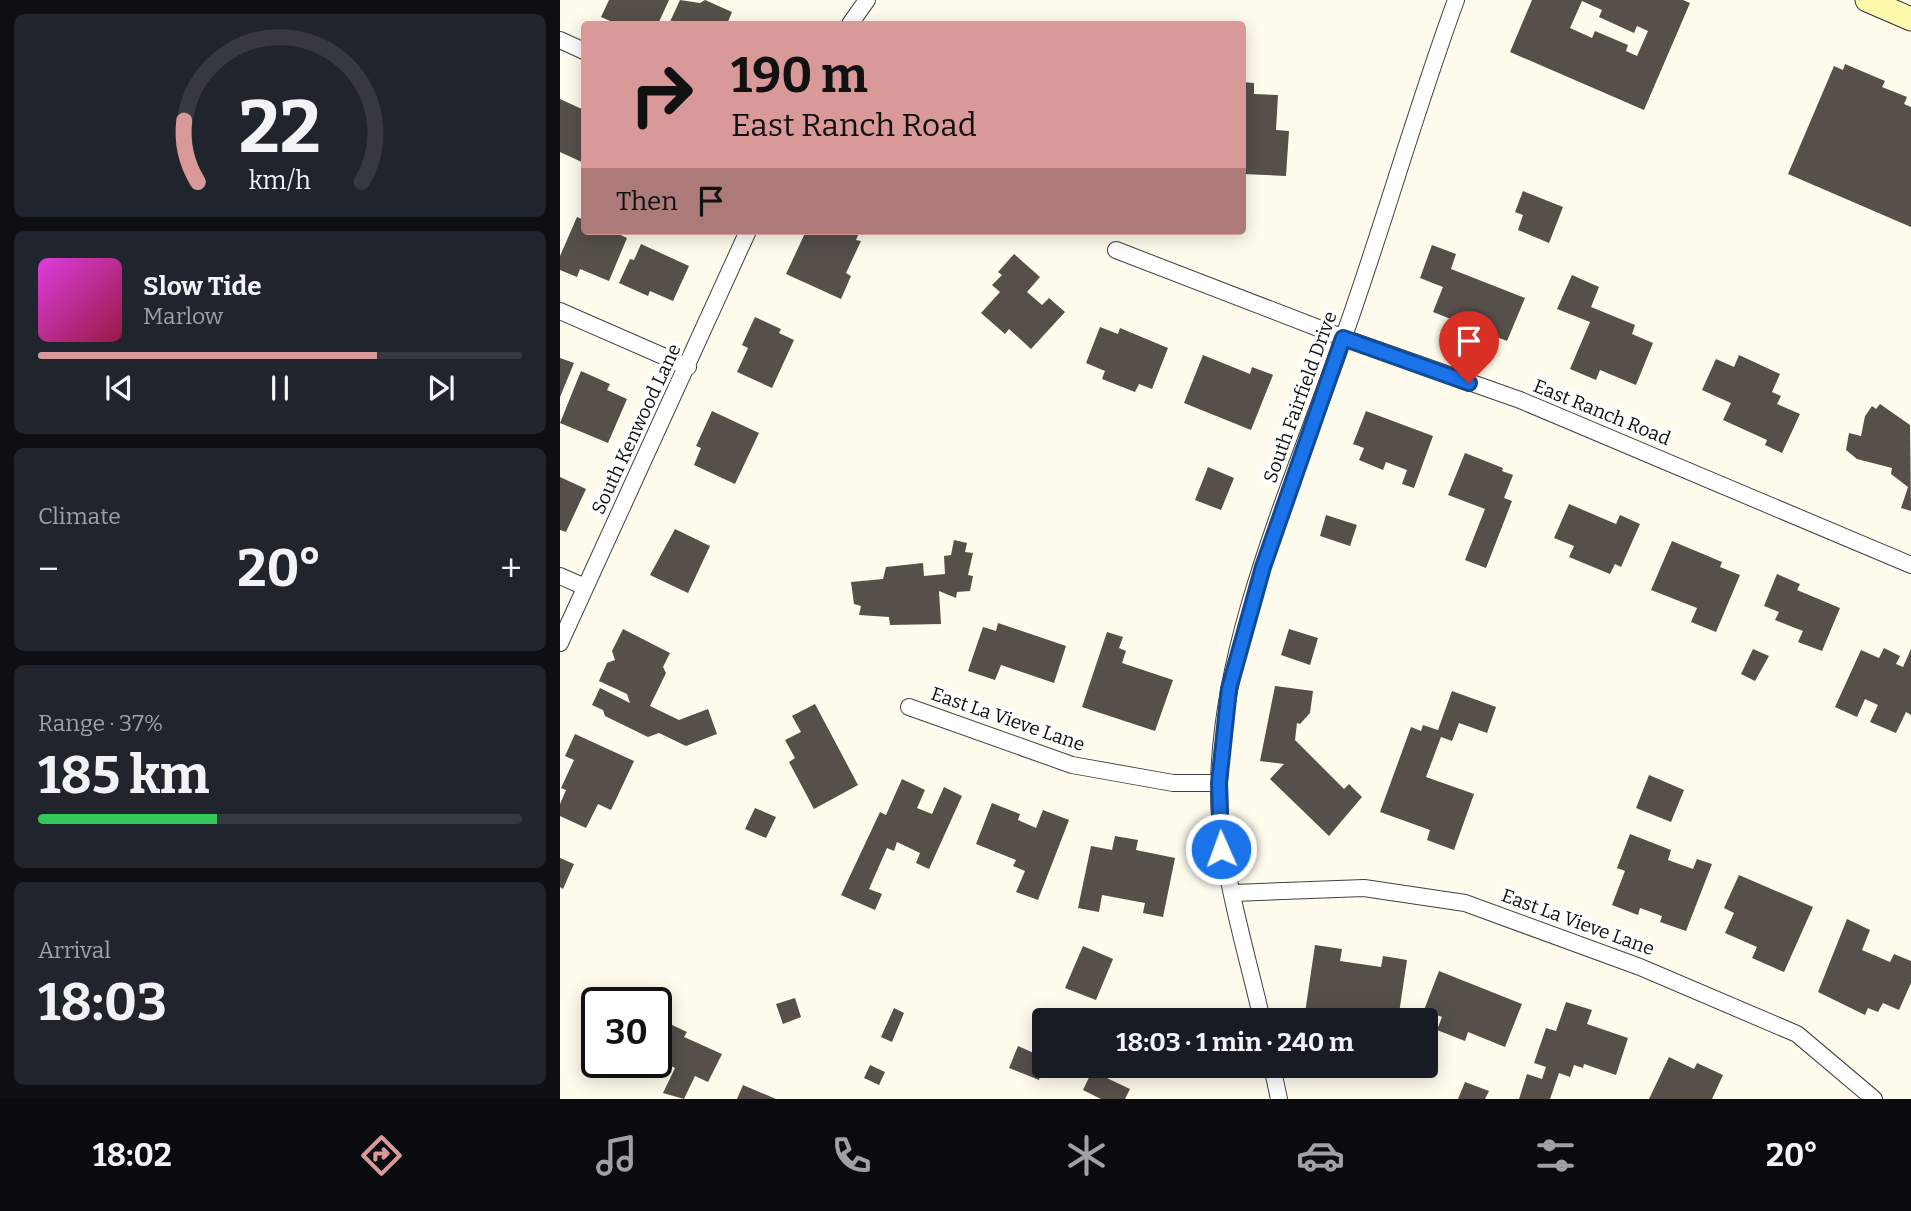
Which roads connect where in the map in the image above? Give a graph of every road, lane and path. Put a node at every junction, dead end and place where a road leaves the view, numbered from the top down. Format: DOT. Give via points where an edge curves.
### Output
graph roads {
  1 [pos="867,0"];
  2 [pos="1456,0"];
  3 [pos="1867,0"];
  4 [pos="1911,19"];
  5 [pos="852,21"];
  6 [pos="560,40"];
  7 [pos="581,50"];
  8 [pos="746,235"];
  9 [pos="1116,250"];
  10 [pos="560,311"];
  11 [pos="1343,338"];
  12 [pos="688,367"];
  13 [pos="1911,565"];
  14 [pos="560,576"];
  15 [pos="585,587"];
  16 [pos="560,643"];
  17 [pos="909,707"];
  18 [pos="1219,783"];
  19 [pos="1234,893"];
  20 [pos="1259,1008"];
  21 [pos="1275,1078"];
  22 [pos="1279,1099"];
  23 [pos="1874,1099"];
  1 -- 5 [label="street"];
  2 -- 11 [label="street, South Fairfield Drive"];
  3 -- 4 [label="main road"];
  6 -- 7 [label="street"];
  8 -- 12 [label="street, South Kenwood Lane"];
  9 -- 11 [label="street, East Ranch Road"];
  10 -- 12 [label="street"];
  11 -- 13 [label="street, East Ranch Road" via="1532,405"];
  11 -- 18 [label="street, South Fairfield Drive" via="1255,593 1229,689"];
  12 -- 15 [label="street, South Kenwood Lane"];
  14 -- 15 [label="street"];
  15 -- 16 [label="street, South Kenwood Lane"];
  17 -- 18 [label="street, East La Vieve Lane" via="1072,765 1173,783"];
  18 -- 19 [label="street, South Fairfield Drive" via="1221,849"];
  19 -- 20 [label="street, South Fairfield Drive"];
  19 -- 23 [label="street, East La Vieve Lane" via="1364,888 1465,903 1640,967 1797,1034"];
  21 -- 22 [label="street"];
}
